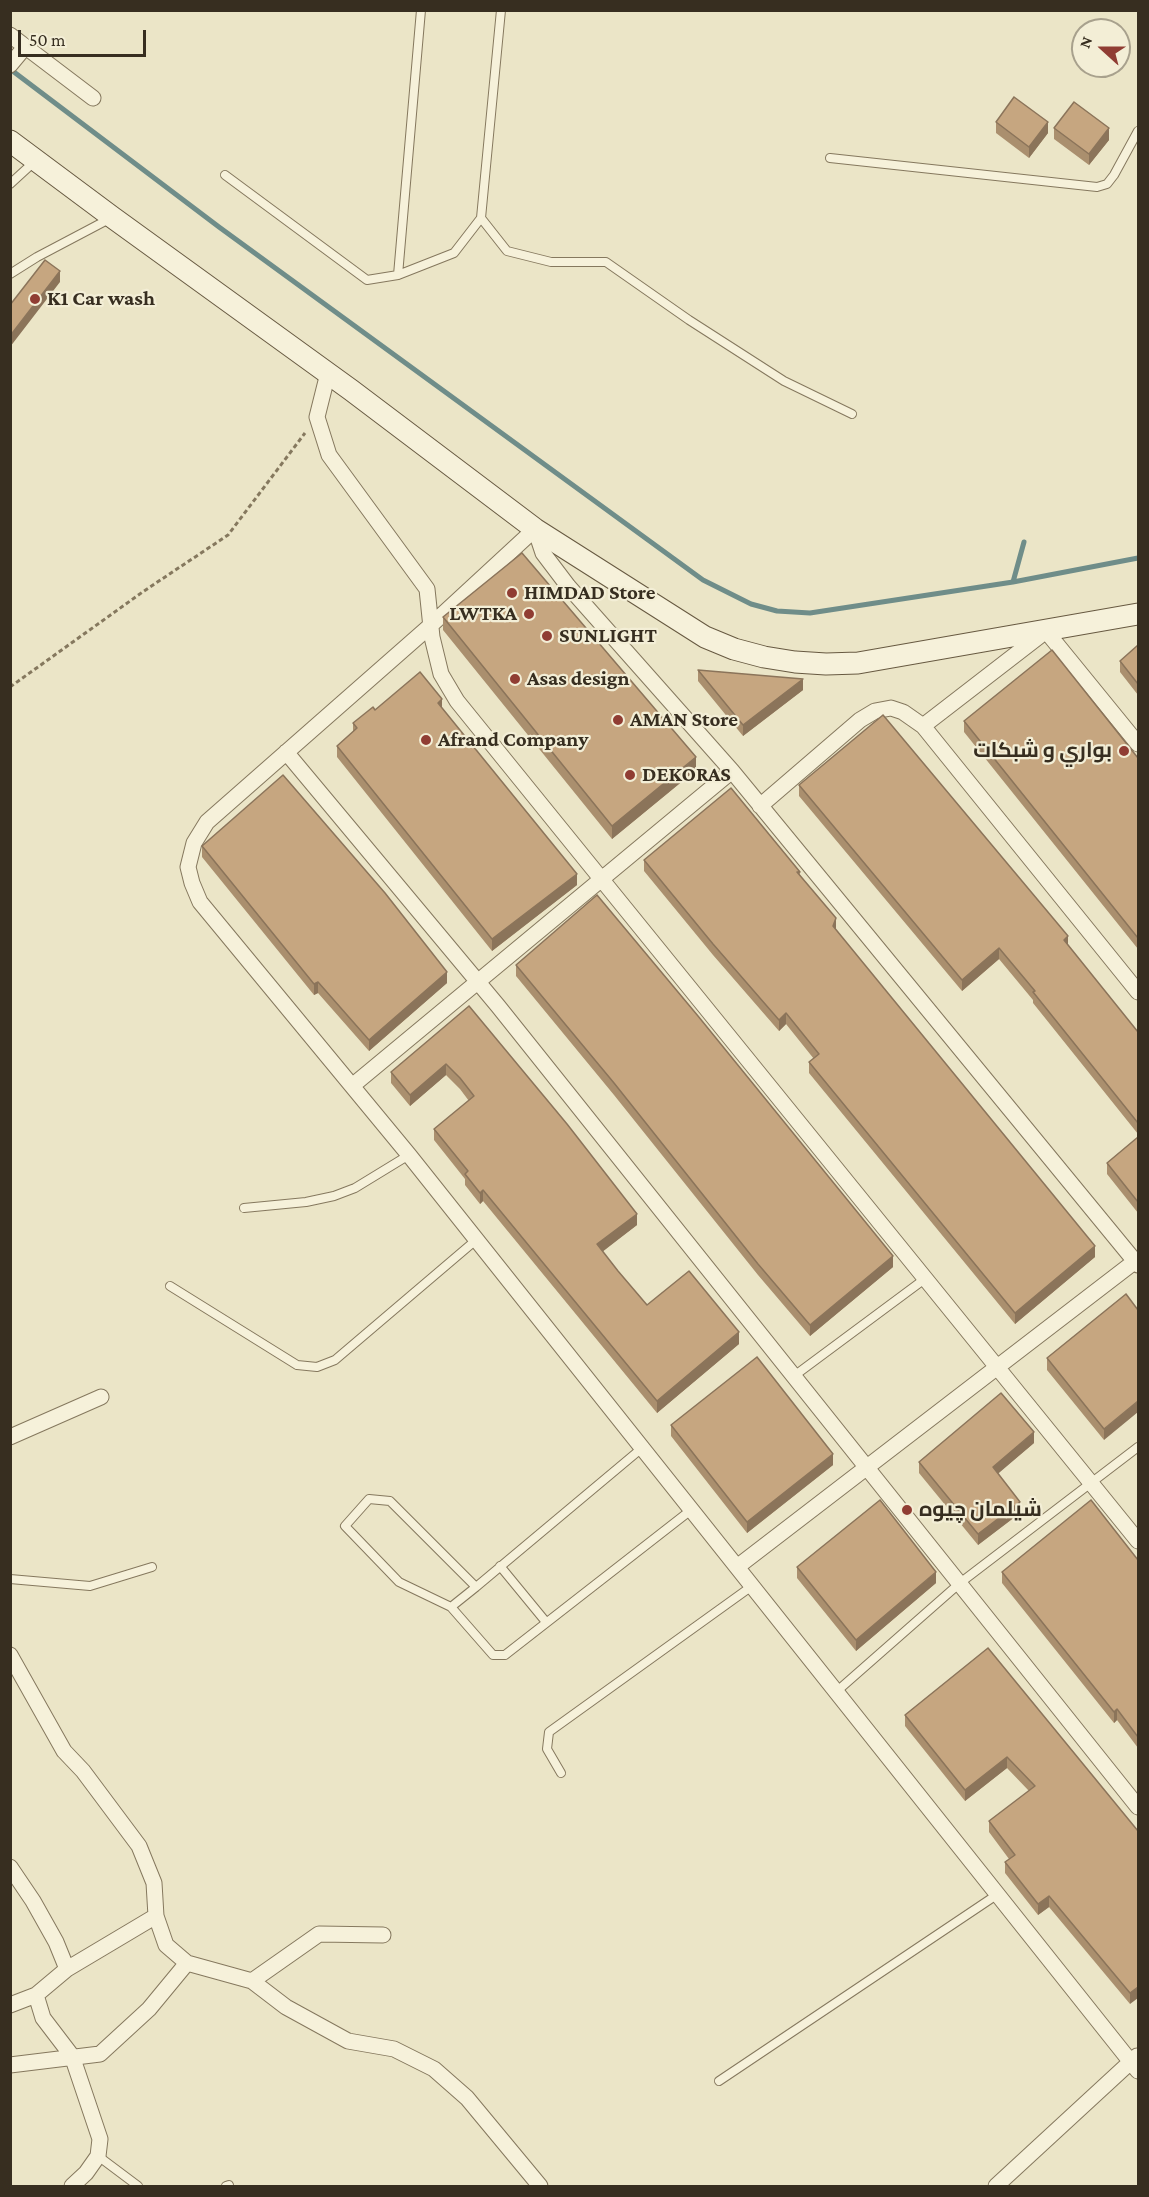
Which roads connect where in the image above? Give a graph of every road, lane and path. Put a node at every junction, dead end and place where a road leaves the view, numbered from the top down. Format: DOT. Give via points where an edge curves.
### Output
graph roads {
  1 [pos="421,10"];
  2 [pos="501,10"];
  3 [pos="10,35"];
  4 [pos="18,56"];
  5 [pos="93,98"];
  6 [pos="1138,131"];
  7 [pos="10,141"];
  8 [pos="830,158"];
  9 [pos="36,160"];
  10 [pos="225,175"];
  11 [pos="10,184"];
  12 [pos="112,217"];
  13 [pos="481,218"];
  14 [pos="12,270"];
  15 [pos="398,275"];
  16 [pos="328,373"];
  17 [pos="852,414"];
  18 [pos="317,417"];
  19 [pos="535,529"];
  20 [pos="1138,614"];
  21 [pos="430,626"];
  22 [pos="1046,631"];
  23 [pos="10,687"];
  24 [pos="923,726"];
  25 [pos="1138,744"];
  26 [pos="286,752"];
  27 [pos="732,771"];
  28 [pos="760,806"];
  29 [pos="602,879"];
  30 [pos="478,981"];
  31 [pos="1138,992"];
  32 [pos="352,1086"];
  33 [pos="409,1155"];
  34 [pos="244,1208"];
  35 [pos="476,1240"];
  36 [pos="1137,1262"];
  37 [pos="926,1278"];
  38 [pos="170,1286"];
  39 [pos="998,1367"];
  40 [pos="794,1376"];
  41 [pos="101,1396"];
  42 [pos="10,1437"];
  43 [pos="1138,1447"];
  44 [pos="642,1448"];
  45 [pos="867,1467"];
  46 [pos="1091,1483"];
  47 [pos="691,1510"];
  48 [pos="1138,1541"];
  49 [pos="500,1566"];
  50 [pos="152,1567"];
  51 [pos="736,1567"];
  52 [pos="10,1579"];
  53 [pos="960,1583"];
  54 [pos="752,1586"];
  55 [pos="476,1587"];
  56 [pos="451,1607"];
  57 [pos="546,1622"];
  58 [pos="10,1655"];
  59 [pos="836,1692"];
  60 [pos="561,1773"];
  61 [pos="1138,1806"];
  62 [pos="10,1867"];
  63 [pos="998,1894"];
  64 [pos="156,1916"];
  65 [pos="383,1935"];
  66 [pos="187,1963"];
  67 [pos="67,1969"];
  68 [pos="252,1981"];
  69 [pos="36,1995"];
  70 [pos="10,2005"];
  71 [pos="72,2056"];
  72 [pos="1136,2062"];
  73 [pos="10,2065"];
  74 [pos="719,2080"];
  75 [pos="98,2156"];
  76 [pos="72,2187"];
  77 [pos="138,2187"];
  78 [pos="540,2187"];
  79 [pos="996,2187"];
  1 -- 15 [label="lane"];
  2 -- 13 [label="lane"];
  3 -- 4 [label="street"];
  4 -- 5 [label="street"];
  6 -- 8 [label="lane" via="1114,175 1107,184 1097,187"];
  7 -- 9 [label="street"];
  9 -- 11 [label="lane"];
  9 -- 12 [label="street"];
  10 -- 15 [label="lane" via="367,280"];
  12 -- 14 [label="lane"];
  12 -- 16 [label="street"];
  13 -- 15 [label="lane" via="454,253"];
  13 -- 17 [label="lane" via="507,251 551,261 606,262 784,381"];
  16 -- 18 [label="street"];
  16 -- 19 [label="street"];
  18 -- 21 [label="street" via="329,455 427,589"];
  18 -- 23 [label="path" via="228,535"];
  19 -- 21 [label="street"];
  19 -- 22 [label="street" via="705,637 764,657 826,664 858,663"];
  19 -- 27 [label="street" via="543,553 568,586"];
  20 -- 22 [label="street"];
  21 -- 26 [label="street"];
  21 -- 29 [label="street" via="441,674 457,700"];
  22 -- 24 [label="street"];
  22 -- 25 [label="street"];
  24 -- 28 [label="street" via="891,708 875,711"];
  24 -- 31 [label="street"];
  26 -- 30 [label="street"];
  26 -- 32 [label="street" via="207,822 194,843 188,867 200,902"];
  27 -- 28 [label="street"];
  27 -- 29 [label="street"];
  28 -- 36 [label="street"];
  29 -- 30 [label="street"];
  29 -- 37 [label="street"];
  30 -- 32 [label="street"];
  30 -- 40 [label="street"];
  32 -- 33 [label="street"];
  33 -- 34 [label="lane" via="355,1188 334,1196"];
  33 -- 35 [label="street"];
  35 -- 38 [label="lane" via="335,1360 317,1367 297,1365"];
  35 -- 44 [label="street"];
  36 -- 39 [label="street"];
  37 -- 39 [label="street"];
  37 -- 40 [label="lane"];
  39 -- 45 [label="street"];
  39 -- 46 [label="street"];
  40 -- 45 [label="street"];
  41 -- 42 [label="street"];
  43 -- 46 [label="lane"];
  44 -- 47 [label="street"];
  44 -- 49 [label="lane"];
  45 -- 51 [label="street"];
  45 -- 53 [label="street"];
  46 -- 48 [label="street"];
  46 -- 53 [label="lane"];
  47 -- 51 [label="street"];
  47 -- 57 [label="lane"];
  49 -- 55 [label="lane"];
  49 -- 57 [label="lane"];
  50 -- 52 [label="lane" via="90,1586"];
  51 -- 54 [label="street"];
  53 -- 59 [label="lane"];
  53 -- 61 [label="street"];
  54 -- 59 [label="street"];
  54 -- 60 [label="lane" via="549,1732 547,1749"];
  55 -- 56 [label="lane"];
  55 -- 56 [label="lane" via="390,1501 369,1499 345,1526 399,1582"];
  56 -- 57 [label="lane" via="492,1655 505,1655"];
  58 -- 64 [label="street" via="64,1751 139,1846 154,1883"];
  59 -- 63 [label="street"];
  62 -- 67 [label="street" via="56,1942"];
  63 -- 72 [label="street"];
  63 -- 74 [label="lane"];
  64 -- 66 [label="street" via="166,1945"];
  64 -- 67 [label="street"];
  65 -- 68 [label="street" via="319,1934"];
  66 -- 68 [label="street"];
  66 -- 71 [label="street" via="149,2009 100,2054"];
  67 -- 69 [label="street"];
  68 -- 78 [label="street" via="286,2007 348,2041 394,2049 434,2069 466,2098"];
  69 -- 70 [label="street"];
  69 -- 71 [label="street" via="43,2018"];
  71 -- 73 [label="street"];
  71 -- 75 [label="street" via="100,2139"];
  72 -- 79 [label="street"];
  75 -- 76 [label="street"];
  75 -- 77 [label="lane"];
}
